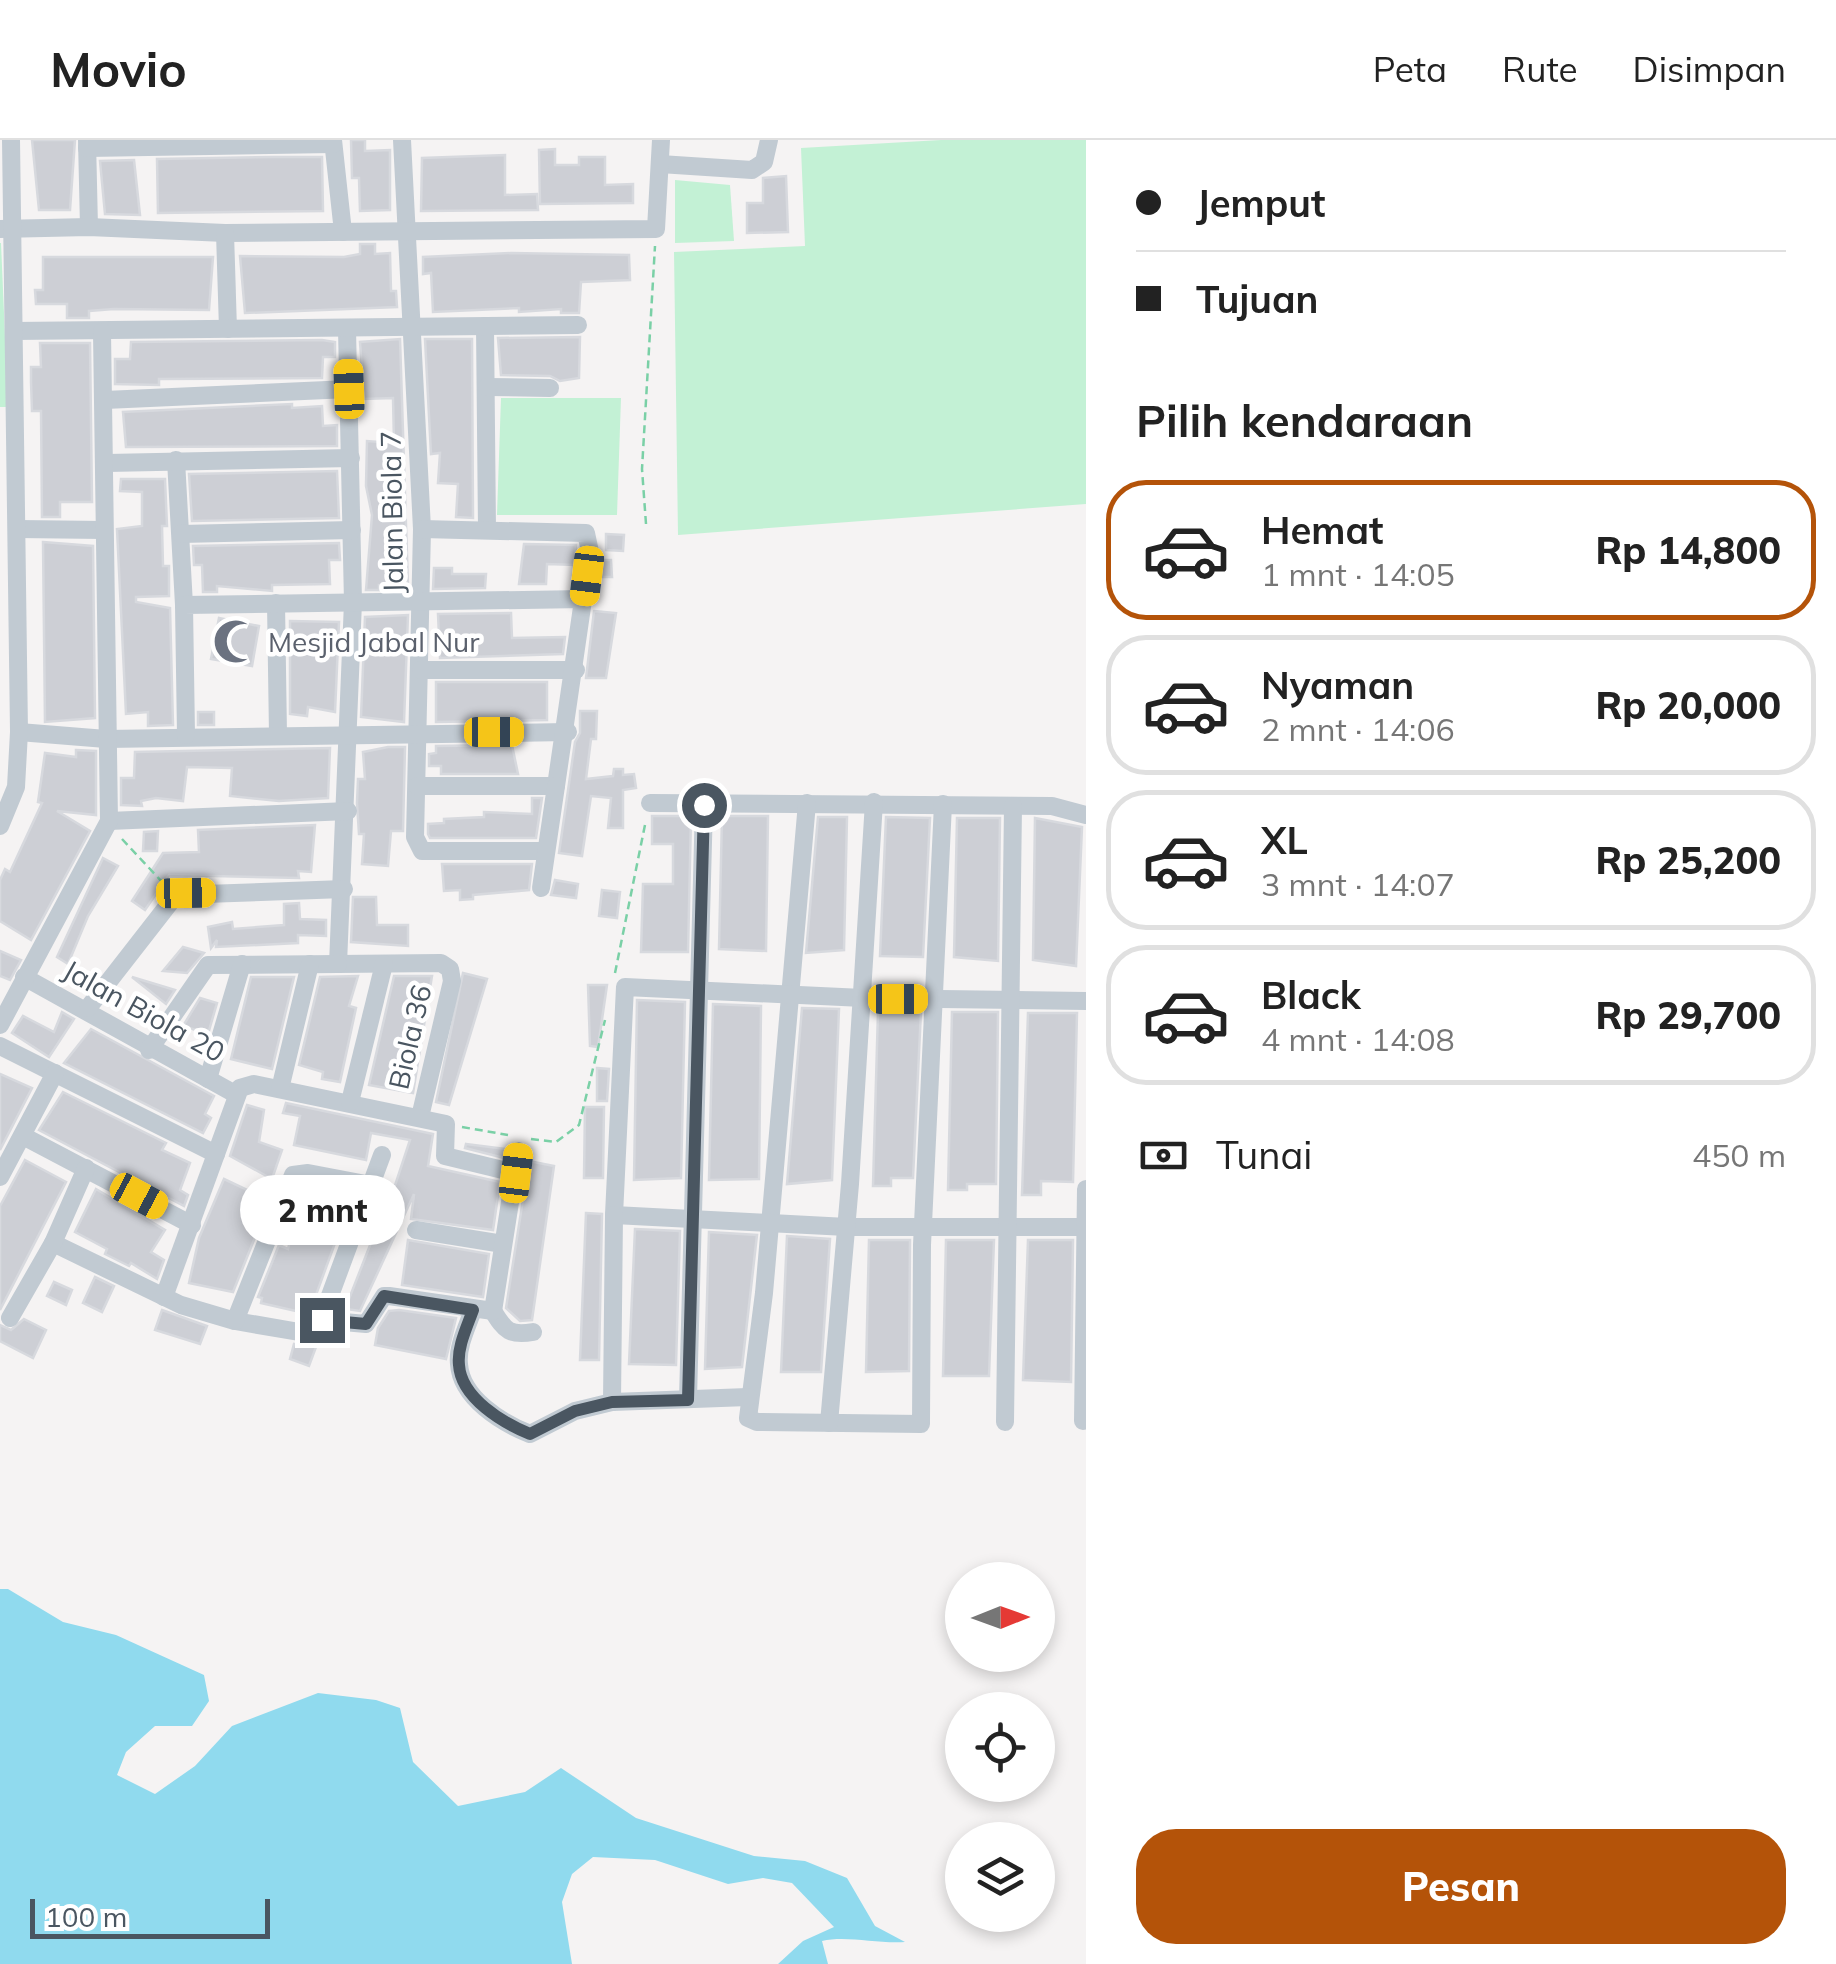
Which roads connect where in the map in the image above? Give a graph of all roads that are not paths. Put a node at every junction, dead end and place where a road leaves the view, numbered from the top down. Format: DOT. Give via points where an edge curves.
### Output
graph roads {
  1 [pos="11,140"];
  2 [pos="402,140"];
  3 [pos="660,140"];
  4 [pos="769,140"];
  5 [pos="333,142"];
  6 [pos="87,144"];
  7 [pos="156,144"];
  8 [pos="230,144"];
  9 [pos="660,164"];
  10 [pos="89,227"];
  11 [pos="6,229"];
  12 [pos="409,229"];
  13 [pos="343,232"];
  14 [pos="225,233"];
  15 [pos="485,326"];
  16 [pos="578,326"];
  17 [pos="228,328"];
  18 [pos="415,328"];
  19 [pos="347,329"];
  20 [pos="14,332"];
  21 [pos="102,332"];
  22 [pos="487,387"];
  23 [pos="550,388"];
  24 [pos="349,389"];
  25 [pos="105,400"];
  26 [pos="9,421"];
  27 [pos="350,458"];
  28 [pos="176,460"];
  29 [pos="107,463"];
  30 [pos="17,529"];
  31 [pos="422,529"];
  32 [pos="104,530"];
  33 [pos="352,530"];
  34 [pos="487,530"];
  35 [pos="181,534"];
  36 [pos="584,600"];
  37 [pos="421,601"];
  38 [pos="8,602"];
  39 [pos="353,602"];
  40 [pos="276,603"];
  41 [pos="184,604"];
  42 [pos="421,670"];
  43 [pos="576,670"];
  44 [pos="19,732"];
  45 [pos="420,732"];
  46 [pos="568,732"];
  47 [pos="347,734"];
  48 [pos="186,735"];
  49 [pos="278,735"];
  50 [pos="106,739"];
  51 [pos="418,786"];
  52 [pos="556,786"];
  53 [pos="807,802"];
  54 [pos="874,802"];
  55 [pos="650,804"];
  56 [pos="943,804"];
  57 [pos="704,805"];
  58 [pos="1013,806"];
  59 [pos="348,812"];
  60 [pos="1086,815"];
  61 [pos="110,820"];
  62 [pos="0,826"];
  63 [pos="546,852"];
  64 [pos="542,888"];
  65 [pos="344,889"];
  66 [pos="242,964"];
  67 [pos="310,964"];
  68 [pos="338,964"];
  69 [pos="384,964"];
  70 [pos="24,976"];
  71 [pos="701,990"];
  72 [pos="791,995"];
  73 [pos="862,998"];
  74 [pos="933,999"];
  75 [pos="1011,1001"];
  76 [pos="1086,1002"];
  77 [pos="88,1008"];
  78 [pos="0,1025"];
  79 [pos="0,1046"];
  80 [pos="149,1050"];
  81 [pos="55,1073"];
  82 [pos="208,1079"];
  83 [pos="280,1089"];
  84 [pos="238,1095"];
  85 [pos="350,1102"];
  86 [pos="420,1117"];
  87 [pos="23,1136"];
  88 [pos="518,1152"];
  89 [pos="216,1154"];
  90 [pos="382,1156"];
  91 [pos="86,1168"];
  92 [pos="516,1173"];
  93 [pos="0,1177"];
  94 [pos="371,1185"];
  95 [pos="1086,1189"];
  96 [pos="614,1216"];
  97 [pos="690,1220"];
  98 [pos="770,1223"];
  99 [pos="192,1225"];
  100 [pos="846,1227"];
  101 [pos="922,1227"];
  102 [pos="1008,1227"];
  103 [pos="1086,1227"];
  104 [pos="416,1230"];
  105 [pos="53,1243"];
  106 [pos="504,1244"];
  107 [pos="164,1297"];
  108 [pos="473,1310"];
  109 [pos="493,1310"];
  110 [pos="10,1318"];
  111 [pos="322,1320"];
  112 [pos="235,1321"];
  113 [pos="534,1332"];
  114 [pos="748,1397"];
  115 [pos="688,1400"];
  116 [pos="612,1402"];
  117 [pos="1083,1420"];
  118 [pos="1005,1422"];
  119 [pos="829,1423"];
  1 -- 11 [label="street"];
  2 -- 12 [label="street, Jalan Biola 7"];
  3 -- 9 [label="street"];
  4 -- 9 [label="street" via="764,162 752,170"];
  5 -- 8 [label="street"];
  5 -- 13 [label="street"];
  6 -- 7 [label="street"];
  6 -- 10 [label="street"];
  7 -- 8 [label="street"];
  9 -- 12 [label="street" via="656,229"];
  10 -- 11 [label="street"];
  10 -- 14 [label="street"];
  11 -- 20 [label="street"];
  12 -- 13 [label="street"];
  12 -- 18 [label="street, Jalan Biola 7"];
  13 -- 14 [label="street"];
  14 -- 17 [label="street"];
  15 -- 16 [label="street"];
  15 -- 18 [label="street"];
  15 -- 22 [label="street"];
  17 -- 19 [label="street"];
  17 -- 21 [label="street"];
  18 -- 19 [label="street"];
  18 -- 31 [label="street, Jalan Biola 7"];
  19 -- 24 [label="street"];
  20 -- 21 [label="street"];
  20 -- 26 [label="street"];
  21 -- 25 [label="street"];
  22 -- 23 [label="street"];
  22 -- 34 [label="street"];
  24 -- 25 [label="street"];
  24 -- 27 [label="street"];
  25 -- 29 [label="street"];
  26 -- 30 [label="street"];
  27 -- 28 [label="street"];
  27 -- 33 [label="street"];
  28 -- 29 [label="street"];
  28 -- 35 [label="street"];
  29 -- 32 [label="street"];
  30 -- 32 [label="street"];
  30 -- 38 [label="street"];
  31 -- 34 [label="street"];
  31 -- 37 [label="street, Jalan Biola 7"];
  32 -- 50 [label="street"];
  33 -- 35 [label="street"];
  33 -- 39 [label="street"];
  34 -- 36 [label="street" via="586,533"];
  35 -- 41 [label="street"];
  36 -- 37 [label="street"];
  36 -- 43 [label="street"];
  37 -- 39 [label="street"];
  37 -- 42 [label="street, Jalan Biola 7"];
  38 -- 44 [label="street"];
  39 -- 40 [label="street"];
  39 -- 47 [label="street"];
  40 -- 41 [label="street"];
  40 -- 49 [label="street"];
  41 -- 48 [label="street"];
  42 -- 43 [label="street"];
  42 -- 45 [label="street, Jalan Biola 7"];
  43 -- 46 [label="street"];
  44 -- 50 [label="street"];
  44 -- 62 [label="street" via="16,787"];
  45 -- 46 [label="street"];
  45 -- 47 [label="street"];
  45 -- 51 [label="street, Jalan Biola 7"];
  46 -- 52 [label="street"];
  47 -- 49 [label="street"];
  47 -- 59 [label="street"];
  48 -- 49 [label="street"];
  48 -- 50 [label="street"];
  50 -- 61 [label="street"];
  51 -- 52 [label="street"];
  51 -- 63 [label="street, Jalan Biola 7" via="416,837 422,851"];
  52 -- 63 [label="street"];
  53 -- 54 [label="street"];
  53 -- 57 [label="street"];
  53 -- 72 [label="street"];
  54 -- 56 [label="street"];
  54 -- 73 [label="street"];
  55 -- 57 [label="street"];
  56 -- 58 [label="street"];
  56 -- 74 [label="street"];
  57 -- 71 [label="street"];
  58 -- 60 [label="street"];
  58 -- 75 [label="street"];
  59 -- 61 [label="street"];
  59 -- 65 [label="street"];
  61 -- 70 [label="street"];
  63 -- 64 [label="street"];
  65 -- 68 [label="street"];
  65 -- 77 [label="street" via="176,895"];
  66 -- 67 [label="street"];
  66 -- 80 [label="street" via="205,968"];
  66 -- 82 [label="street"];
  67 -- 68 [label="street"];
  67 -- 83 [label="street"];
  68 -- 69 [label="street"];
  69 -- 85 [label="street"];
  69 -- 86 [label="street, Biola 36" via="441,962 450,968"];
  70 -- 77 [label="street, Jalan Biola 20"];
  70 -- 78 [label="street"];
  71 -- 72 [label="street"];
  71 -- 96 [label="street" via="625,987"];
  71 -- 97 [label="street"];
  72 -- 73 [label="street"];
  72 -- 98 [label="street"];
  73 -- 74 [label="street"];
  73 -- 100 [label="street"];
  74 -- 75 [label="street"];
  74 -- 101 [label="street"];
  75 -- 76 [label="street"];
  75 -- 102 [label="street"];
  77 -- 80 [label="street, Jalan Biola 20"];
  79 -- 81 [label="street"];
  80 -- 82 [label="street, Jalan Biola 20"];
  81 -- 87 [label="street"];
  81 -- 89 [label="street"];
  82 -- 84 [label="street, Jalan Biola 20"];
  83 -- 84 [label="street" via="246,1084"];
  83 -- 85 [label="street"];
  84 -- 89 [label="street"];
  85 -- 86 [label="street"];
  86 -- 92 [label="street" via="446,1124 445,1156"];
  87 -- 91 [label="street"];
  87 -- 93 [label="street"];
  88 -- 92 [label="street"];
  89 -- 99 [label="street"];
  90 -- 94 [label="street"];
  91 -- 99 [label="street"];
  91 -- 105 [label="street"];
  92 -- 106 [label="street"];
  94 -- 111 [label="street"];
  94 -- 112 [label="street" via="292,1175"];
  95 -- 103 [label="street"];
  96 -- 97 [label="street"];
  96 -- 116 [label="street"];
  97 -- 98 [label="street"];
  97 -- 115 [label="street"];
  98 -- 100 [label="street"];
  98 -- 114 [label="street"];
  99 -- 107 [label="street"];
  100 -- 101 [label="street"];
  100 -- 119 [label="street"];
  101 -- 102 [label="street"];
  101 -- 119 [label="street" via="920,1424"];
  102 -- 103 [label="street"];
  102 -- 118 [label="street"];
  103 -- 117 [label="street"];
  104 -- 106 [label="street"];
  105 -- 107 [label="street"];
  105 -- 110 [label="street"];
  106 -- 109 [label="street"];
  107 -- 112 [label="street"];
  108 -- 109 [label="street"];
  108 -- 111 [label="street" via="384,1296 366,1324"];
  108 -- 116 [label="street" via="458,1367 467,1388 491,1412 530,1434 575,1411"];
  109 -- 113 [label="street" via="505,1331"];
  111 -- 112 [label="street" via="302,1335"];
  114 -- 115 [label="street"];
  114 -- 119 [label="street" via="752,1422"];
  115 -- 116 [label="street"];
}
